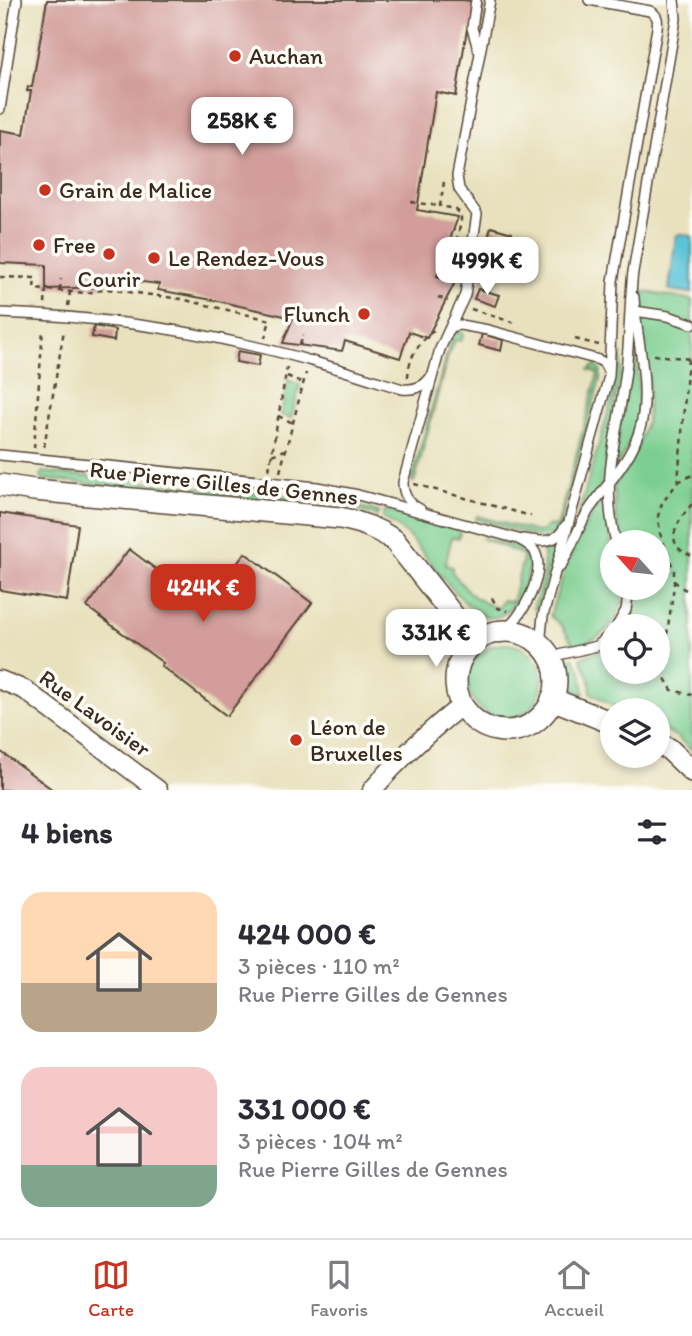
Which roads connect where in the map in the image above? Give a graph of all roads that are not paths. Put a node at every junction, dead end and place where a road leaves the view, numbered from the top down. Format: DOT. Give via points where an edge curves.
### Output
graph roads {
  1 [pos="17,0"];
  2 [pos="476,0"];
  3 [pos="490,0"];
  4 [pos="589,0"];
  5 [pos="674,0"];
  6 [pos="478,55"];
  7 [pos="0,108"];
  8 [pos="633,272"];
  9 [pos="635,311"];
  10 [pos="0,313"];
  11 [pos="692,324"];
  12 [pos="449,330"];
  13 [pos="433,373"];
  14 [pos="609,376"];
  15 [pos="0,455"];
  16 [pos="0,485"];
  17 [pos="609,485"];
  18 [pos="573,510"];
  19 [pos="442,518"];
  20 [pos="614,530"];
  21 [pos="518,538"];
  22 [pos="551,588"];
  23 [pos="507,621"];
  24 [pos="474,642"];
  25 [pos="600,643"];
  26 [pos="545,650"];
  27 [pos="0,680"];
  28 [pos="552,699"];
  29 [pos="462,705"];
  30 [pos="600,718"];
  31 [pos="670,750"];
  32 [pos="692,771"];
  33 [pos="158,790"];
  34 [pos="372,790"];
  1 -- 7 [label="lane"];
  2 -- 6 [label="lane" via="472,28"];
  3 -- 6 [label="lane"];
  4 -- 14 [label="lane" via="650,11 658,20 614,281"];
  5 -- 8 [label="lane" via="676,19"];
  6 -- 12 [label="lane" via="457,176 459,189 477,214 461,306"];
  8 -- 9 [label="lane"];
  8 -- 17 [label="lane" via="626,371"];
  9 -- 11 [label="lane"];
  9 -- 17 [label="lane" via="645,384 643,415 636,443"];
  10 -- 13 [label="lane" via="44,314 214,337 411,390 421,387"];
  12 -- 13 [label="lane"];
  12 -- 14 [label="lane" via="460,325 488,330 599,360"];
  13 -- 19 [label="lane" via="403,491 415,506"];
  14 -- 18 [label="lane"];
  15 -- 19 [label="lane" via="335,490"];
  16 -- 24 [label="street, Rue Pierre Gilles de Gennes" via="359,522 394,540"];
  17 -- 20 [label="lane"];
  17 -- 22 [label="lane" via="588,512"];
  18 -- 21 [label="lane" via="562,533 552,540"];
  18 -- 22 [label="lane"];
  19 -- 21 [label="lane"];
  21 -- 23 [label="lane" via="536,554 537,570 524,608 512,625"];
  22 -- 26 [label="lane" via="543,616"];
  23 -- 24 [label="street"];
  23 -- 26 [label="street"];
  24 -- 29 [label="street" via="456,675"];
  25 -- 26 [label="lane"];
  26 -- 28 [label="street" via="556,676"];
  27 -- 33 [label="street, Rue Lavoisier" via="25,690"];
  28 -- 29 [label="street" via="537,721 502,731 480,724"];
  28 -- 30 [label="street"];
  29 -- 34 [label="street" via="394,764"];
  31 -- 32 [label="street"];
}
